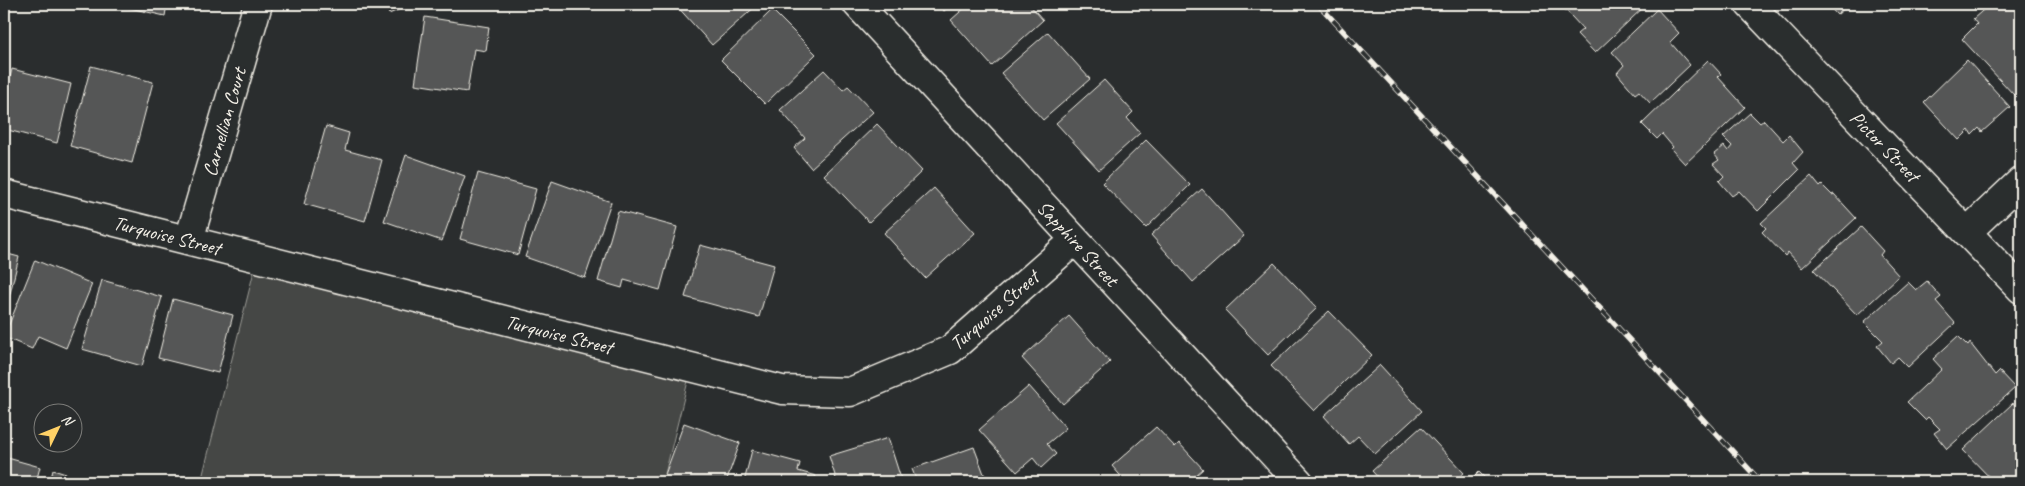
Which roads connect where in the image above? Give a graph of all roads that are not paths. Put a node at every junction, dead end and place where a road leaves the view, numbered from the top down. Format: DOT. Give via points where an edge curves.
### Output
graph roads {
  1 [pos="258,4"];
  2 [pos="857,4"];
  3 [pos="1749,4"];
  4 [pos="2021,181"];
  5 [pos="4,194"];
  6 [pos="1967,232"];
  7 [pos="189,240"];
  8 [pos="1075,240"];
  9 [pos="2021,289"];
  10 [pos="1299,482"];
  1 -- 7 [label="street, Carnellian Court"];
  2 -- 8 [label="street, Sapphire Street"];
  3 -- 6 [label="street, Pictor Street"];
  4 -- 6 [label="street"];
  5 -- 7 [label="street, Turquoise Street"];
  6 -- 9 [label="street, Pictor Street"];
  7 -- 8 [label="street, Turquoise Street" via="782,390 850,392 950,350"];
  8 -- 10 [label="street, Sapphire Street"];
}
